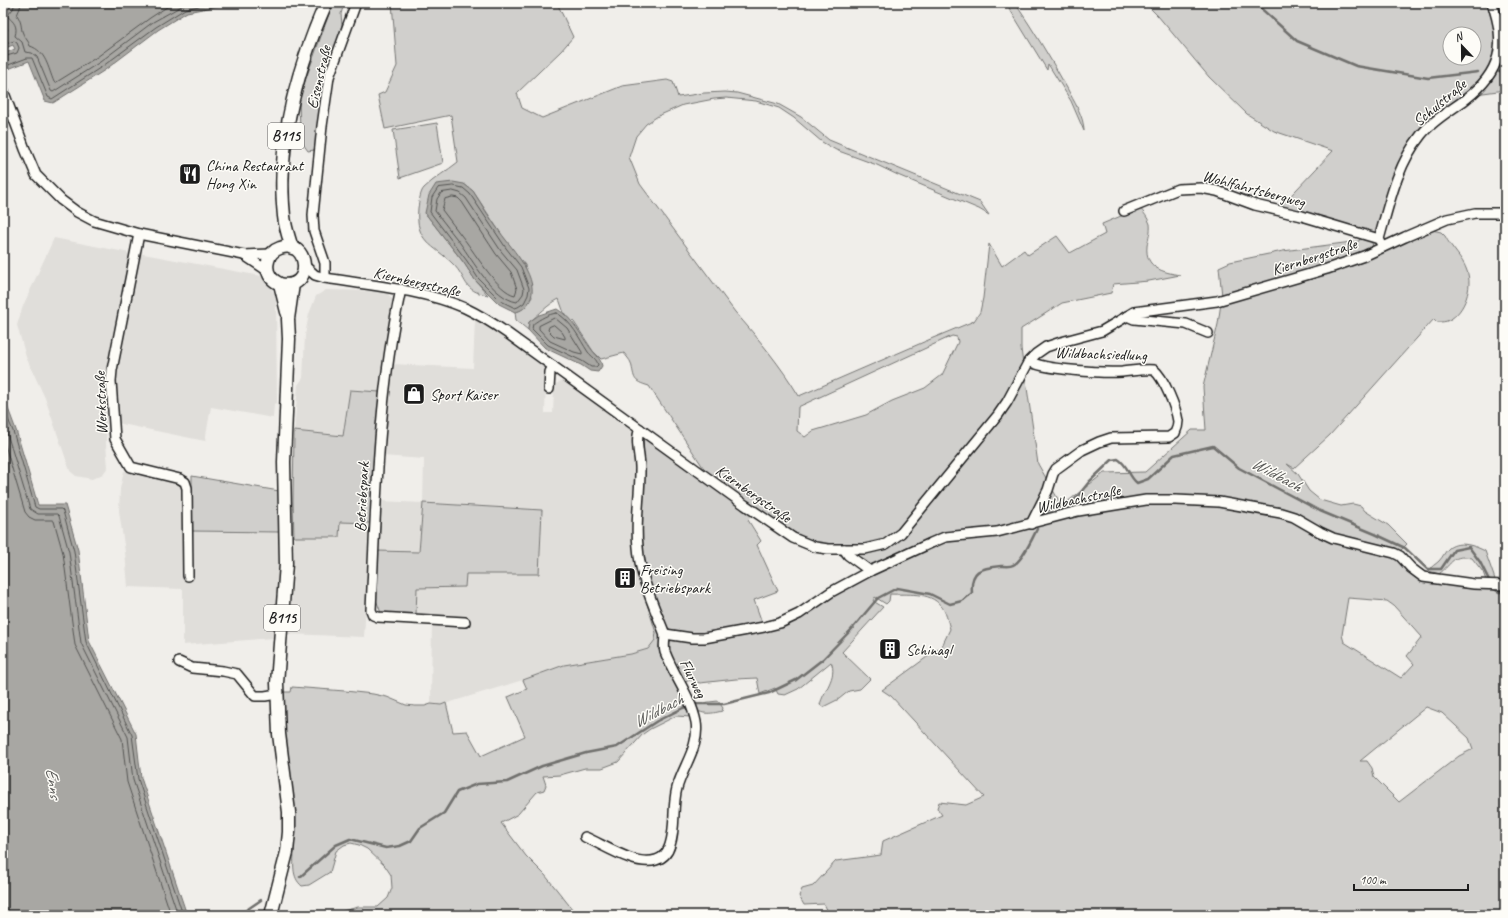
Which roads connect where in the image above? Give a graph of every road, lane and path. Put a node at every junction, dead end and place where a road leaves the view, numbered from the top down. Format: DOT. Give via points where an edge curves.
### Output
graph roads {
  1 [pos="326,3"];
  2 [pos="356,3"];
  3 [pos="1492,3"];
  4 [pos="3,90"];
  5 [pos="1124,212"];
  6 [pos="1505,213"];
  7 [pos="284,218"];
  8 [pos="139,234"];
  9 [pos="1381,243"];
  10 [pos="292,248"];
  11 [pos="275,251"];
  12 [pos="244,255"];
  13 [pos="305,266"];
  14 [pos="268,271"];
  15 [pos="315,275"];
  16 [pos="325,278"];
  17 [pos="296,281"];
  18 [pos="280,284"];
  19 [pos="402,290"];
  20 [pos="1127,316"];
  21 [pos="288,319"];
  22 [pos="1208,333"];
  23 [pos="1029,361"];
  24 [pos="553,366"];
  25 [pos="550,389"];
  26 [pos="640,429"];
  27 [pos="1031,524"];
  28 [pos="844,549"];
  29 [pos="870,571"];
  30 [pos="188,576"];
  31 [pos="1505,586"];
  32 [pos="465,622"];
  33 [pos="665,634"];
  34 [pos="179,662"];
  35 [pos="277,694"];
  36 [pos="586,837"];
  37 [pos="270,915"];
  1 -- 7 [label="main road, B115" via="305,56 290,113 284,157"];
  2 -- 16 [label="street, Eisenstraße" via="329,77 322,126 314,231 326,263"];
  3 -- 9 [label="street, Schulstraße" via="1500,38 1494,69 1490,77 1466,99 1431,124 1412,146 1396,182"];
  4 -- 8 [label="street" via="36,175 69,206 94,221"];
  5 -- 9 [label="street, Wohlfahrtsbergweg" via="1178,189 1200,188 1302,216"];
  6 -- 9 [label="street, Kiernbergstraße" via="1475,213 1453,218"];
  7 -- 10 [label="main road, B115"];
  7 -- 11 [label="main road, B115"];
  8 -- 12 [label="street"];
  8 -- 30 [label="street, Werkstraße" via="112,370 115,439 132,467 180,478 185,482"];
  9 -- 20 [label="street, Kiernbergstraße" via="1352,261 1237,296 1195,305 1146,310"];
  10 -- 11 [label="main road" via="283,247"];
  10 -- 13 [label="main road, B115" via="300,253"];
  11 -- 12 [label="street"];
  11 -- 14 [label="main road, B115" via="267,262"];
  12 -- 14 [label="street"];
  13 -- 15 [label="street, Kiernbergstraße"];
  13 -- 17 [label="main road, B115"];
  14 -- 18 [label="main road, B115" via="272,279"];
  15 -- 16 [label="street, Kiernbergstraße"];
  15 -- 17 [label="street, Kiernbergstraße"];
  16 -- 19 [label="street, Kiernbergstraße"];
  17 -- 18 [label="main road" via="289,285"];
  17 -- 21 [label="main road, B115"];
  18 -- 21 [label="main road, B115"];
  19 -- 24 [label="street, Kiernbergstraße" via="452,303 478,314"];
  19 -- 32 [label="street, Betriebspark" via="381,413 371,610 373,615 378,617"];
  20 -- 22 [label="street" via="1134,320 1186,324"];
  20 -- 23 [label="street, Kiernbergstraße" via="1102,331 1046,347"];
  21 -- 35 [label="main road, B115" via="284,462 286,564"];
  23 -- 27 [label="street, Wildbachsiedlung" via="1040,366 1060,368 1121,372 1154,370 1162,379 1178,423 1175,433 1169,437 1111,438 1091,446 1065,462 1052,474 1048,490"];
  23 -- 28 [label="street, Kiernbergstraße" via="998,415 901,533 894,540 877,547"];
  24 -- 25 [label="street" via="550,372"];
  24 -- 26 [label="street, Kiernbergstraße"];
  26 -- 28 [label="street, Kiernbergstraße" via="793,538 815,547"];
  26 -- 33 [label="street, Flurweg" via="637,533 639,559 651,600"];
  27 -- 29 [label="street, Wildbachstraße" via="997,532 945,537"];
  27 -- 31 [label="street, Wildbachstraße" via="1078,511 1146,500 1219,502 1281,513 1294,517 1333,538 1394,553 1423,577"];
  28 -- 29 [label="street"];
  29 -- 33 [label="street, Wildbachstraße" via="831,592 807,609 780,622 704,638"];
  33 -- 36 [label="street, Flurweg" via="665,652 688,699 697,731 696,740 677,787 671,841 666,854 655,861 639,860 620,854"];
  34 -- 35 [label="street" via="192,668 238,674 255,696"];
  35 -- 37 [label="main road, B115" via="289,832 287,852"];
}
